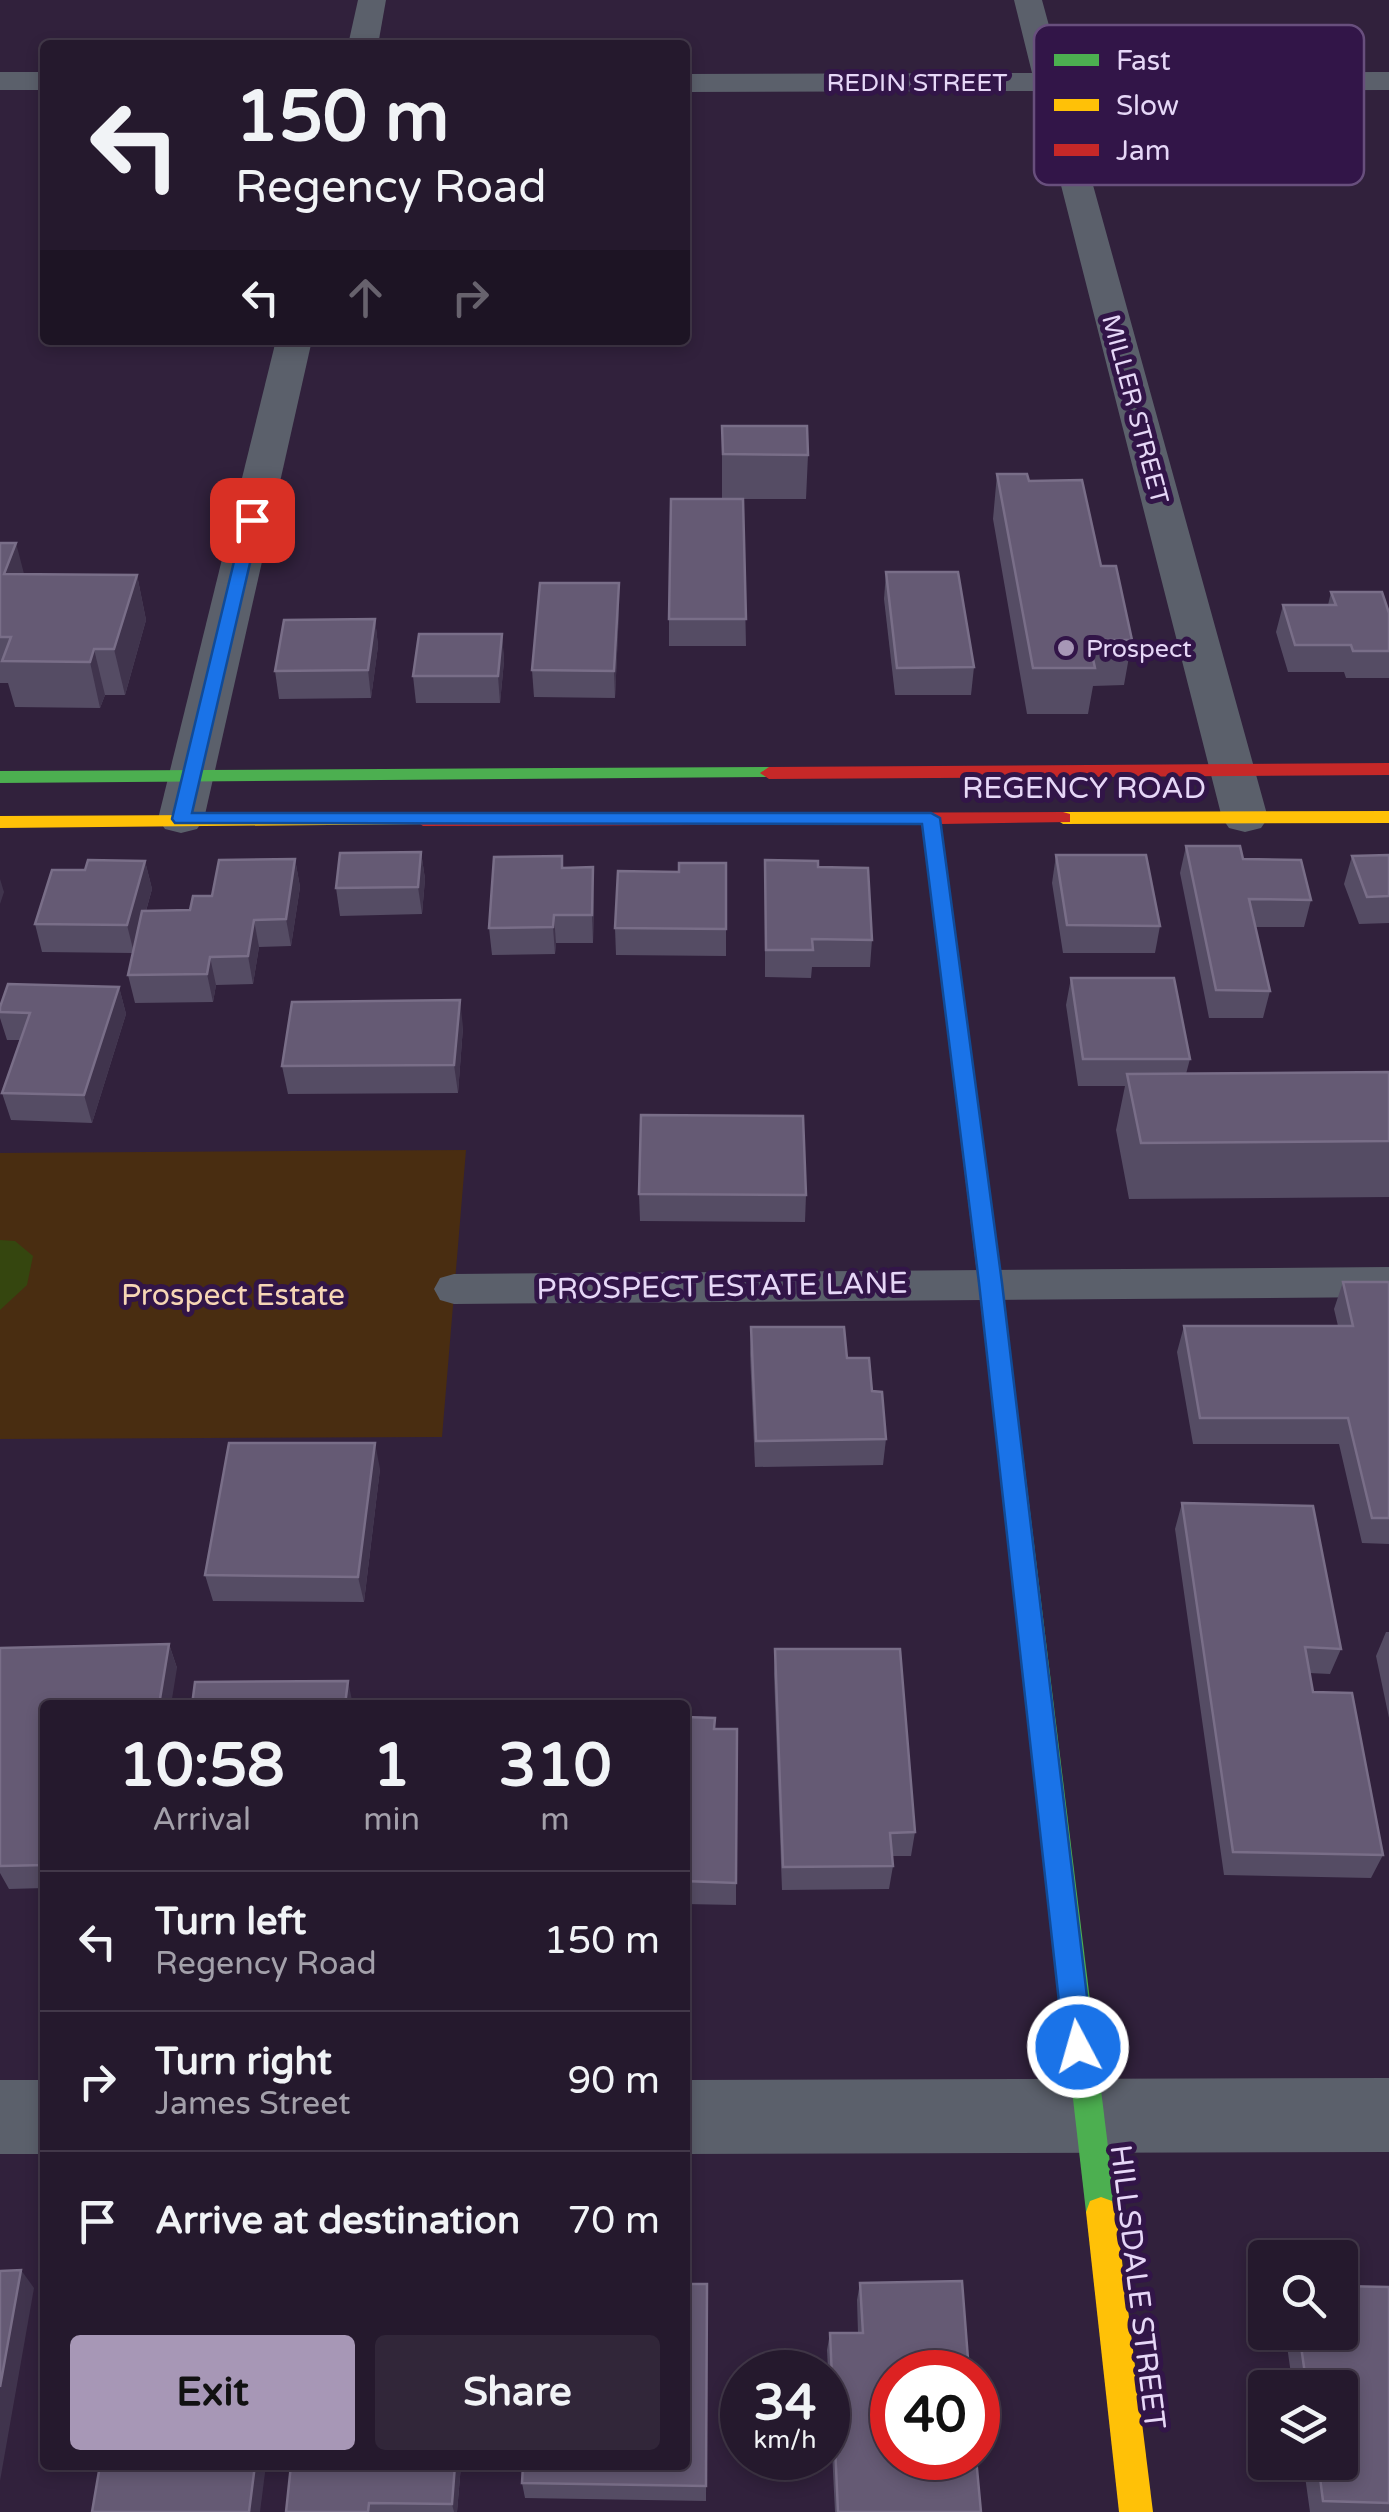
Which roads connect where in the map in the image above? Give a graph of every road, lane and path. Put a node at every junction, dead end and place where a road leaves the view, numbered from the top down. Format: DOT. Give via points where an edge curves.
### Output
graph roads {
  1 [pos="372,0"];
  2 [pos="1028,0"];
  3 [pos="1034,25"];
  4 [pos="364,40"];
  5 [pos="0,81"];
  6 [pos="40,81"];
  7 [pos="1364,81"];
  8 [pos="1389,81"];
  9 [pos="1034,82"];
  10 [pos="690,83"];
  11 [pos="1076,185"];
  12 [pos="293,345"];
  13 [pos="1232,770"];
  14 [pos="1389,770"];
  15 [pos="192,776"];
  16 [pos="0,777"];
  17 [pos="1389,817"];
  18 [pos="931,818"];
  19 [pos="1244,818"];
  20 [pos="181,819"];
  21 [pos="0,822"];
  22 [pos="1389,1282"];
  23 [pos="990,1283"];
  24 [pos="454,1289"];
  25 [pos="1389,2116"];
  26 [pos="0,2117"];
  27 [pos="40,2117"];
  28 [pos="690,2117"];
  29 [pos="1086,2117"];
  30 [pos="1136,2512"];
  1 -- 4 [label="street"];
  2 -- 3 [label="street, MILLER STREET"];
  5 -- 6 [label="street"];
  7 -- 8 [label="street, REDIN STREET"];
  9 -- 10 [label="street, REDIN STREET"];
  11 -- 13 [label="street, MILLER STREET"];
  12 -- 15 [label="street"];
  13 -- 14 [label="main road, REGENCY ROAD"];
  13 -- 15 [label="main road, REGENCY ROAD"];
  13 -- 19 [label="street, MILLER STREET"];
  15 -- 16 [label="main road, REGENCY ROAD"];
  15 -- 20 [label="street"];
  17 -- 19 [label="main road, REGENCY ROAD"];
  18 -- 19 [label="main road, REGENCY ROAD"];
  18 -- 20 [label="main road, REGENCY ROAD"];
  18 -- 23 [label="main road, HILLSDALE STREET"];
  20 -- 21 [label="main road, REGENCY ROAD"];
  22 -- 23 [label="lane, PROSPECT ESTATE LANE"];
  23 -- 24 [label="lane, PROSPECT ESTATE LANE"];
  23 -- 29 [label="main road, HILLSDALE STREET"];
  25 -- 29 [label="street"];
  26 -- 27 [label="street"];
  28 -- 29 [label="street"];
  29 -- 30 [label="main road, HILLSDALE STREET"];
}
